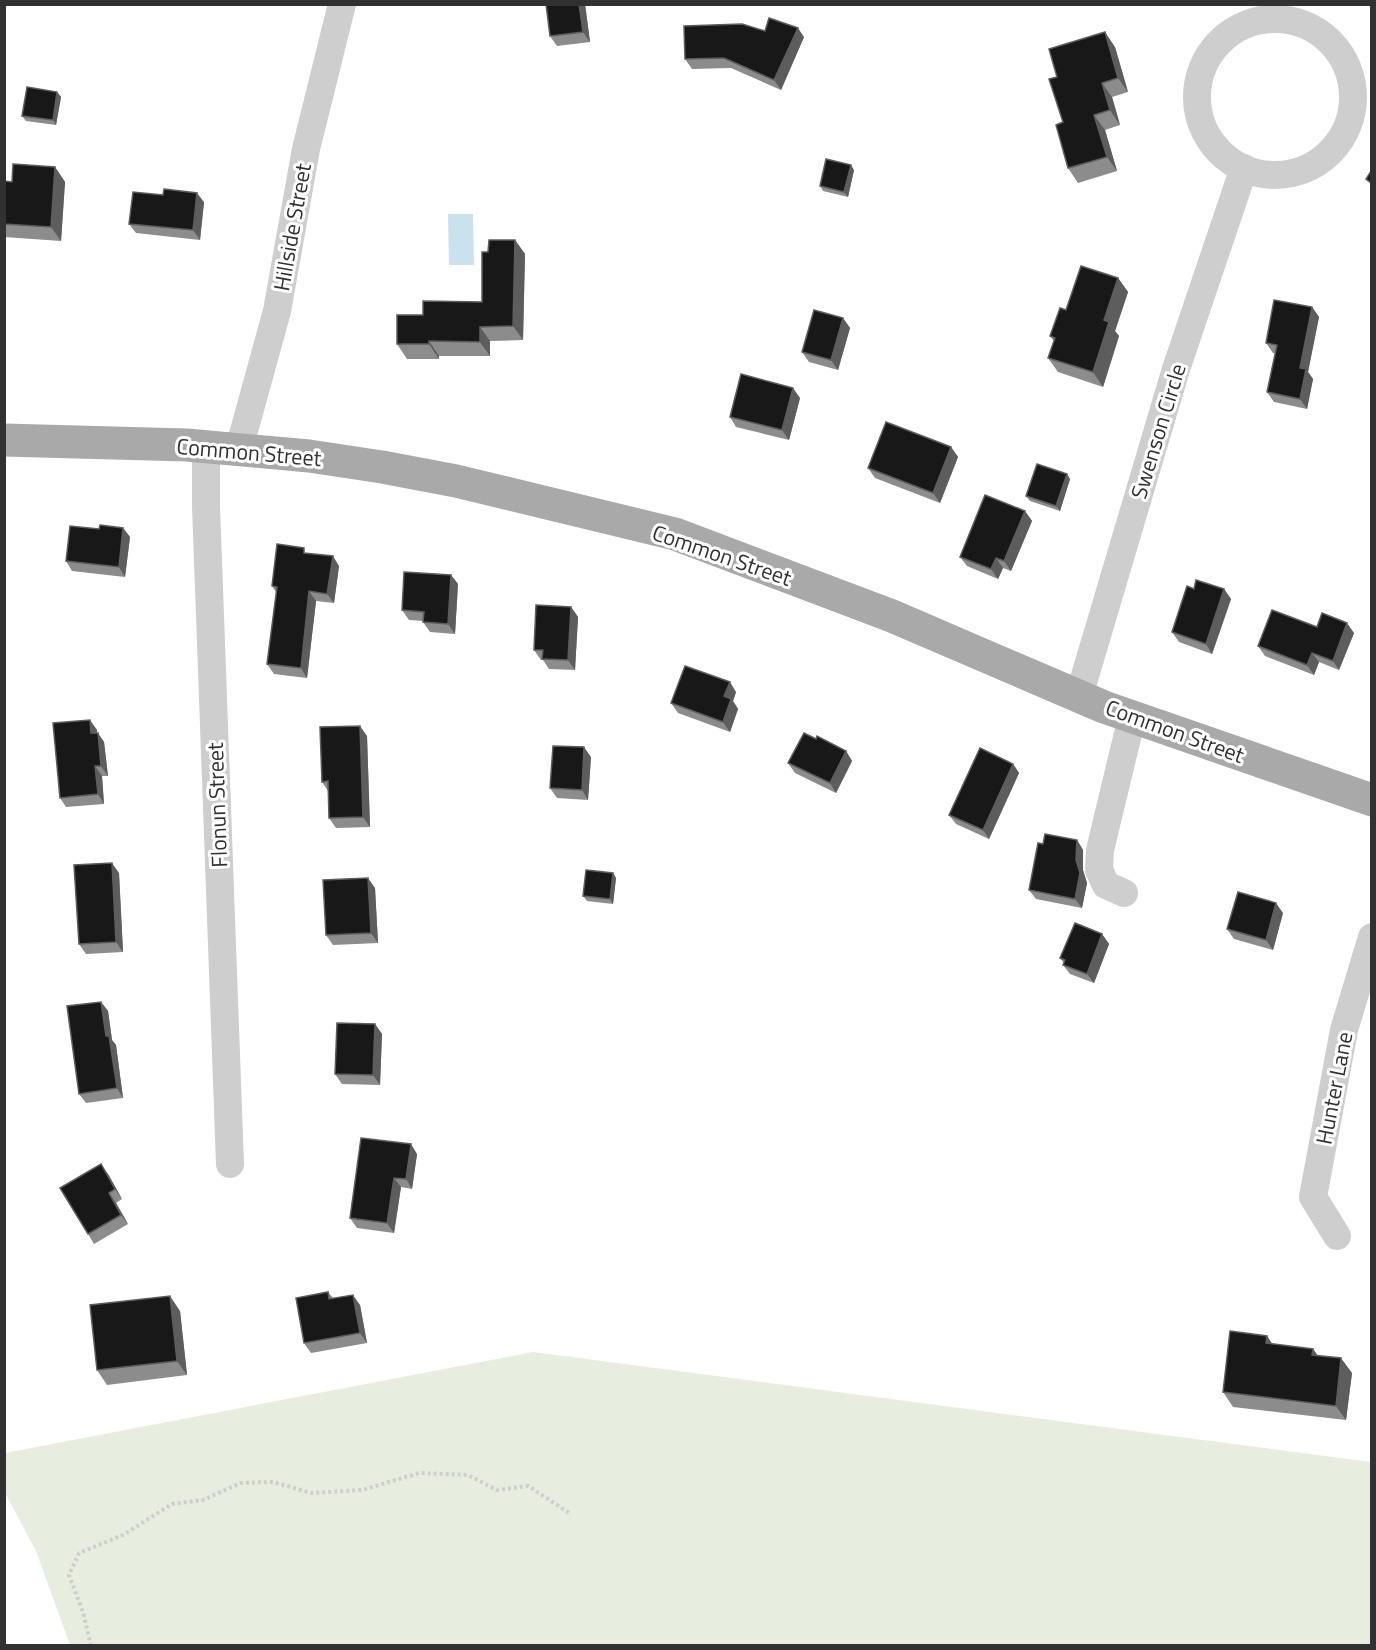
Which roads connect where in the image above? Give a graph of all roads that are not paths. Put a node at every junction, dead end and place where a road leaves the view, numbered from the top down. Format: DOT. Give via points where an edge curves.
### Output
graph roads {
  1 [pos="342,4"];
  2 [pos="1244,168"];
  3 [pos="4,440"];
  4 [pos="206,446"];
  5 [pos="239,449"];
  6 [pos="1079,696"];
  7 [pos="1132,717"];
  8 [pos="1371,800"];
  9 [pos="1124,893"];
  10 [pos="1371,937"];
  11 [pos="230,1164"];
  12 [pos="1337,1236"];
  1 -- 5 [label="street, Hillside Street" via="306,149 277,311"];
  2 -- 2 [label="street" via="1221,153 1204,130 1197,94 1200,75 1213,51 1233,31 1268,19 1305,24 1335,46 1345,62 1352,80 1351,117 1332,150 1300,171 1263,174"];
  2 -- 6 [label="street, Swenson Circle" via="1176,369"];
  3 -- 4 [label="main road, Common Street"];
  4 -- 5 [label="main road, Common Street"];
  4 -- 11 [label="street, Flonun Street"];
  5 -- 6 [label="main road, Common Street" via="309,456 456,481 675,534 892,616"];
  6 -- 7 [label="main road, Common Street"];
  7 -- 8 [label="main road, Common Street"];
  7 -- 9 [label="street" via="1100,850 1099,870 1106,885"];
  10 -- 12 [label="street, Hunter Lane" via="1344,1030 1313,1197"];
}
